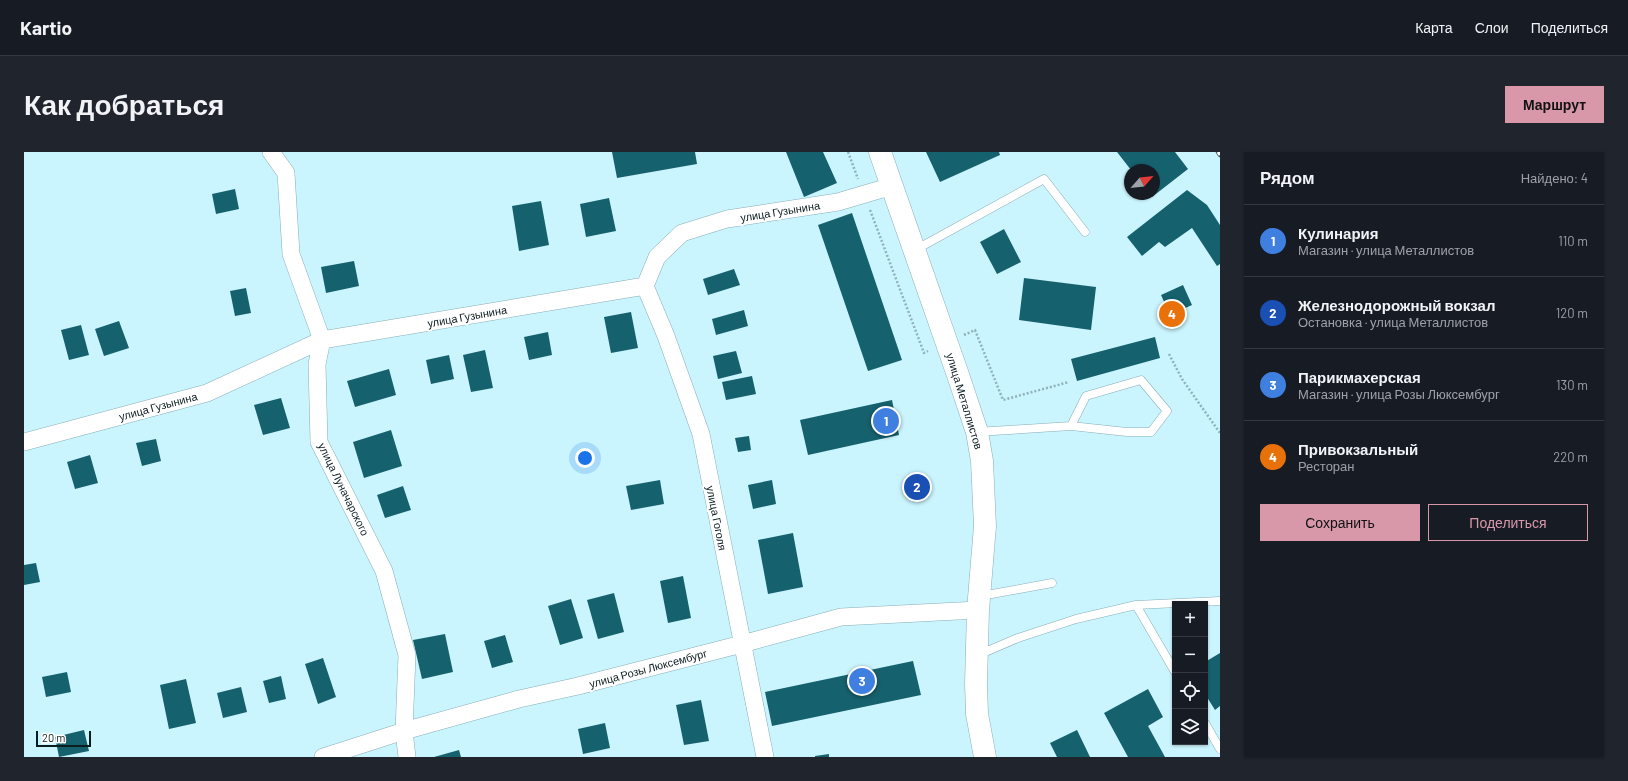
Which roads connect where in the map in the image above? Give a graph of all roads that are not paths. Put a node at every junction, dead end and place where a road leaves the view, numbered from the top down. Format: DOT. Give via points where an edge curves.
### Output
graph roads {
  1 [pos="271,152"];
  2 [pos="880,152"];
  3 [pos="892,186"];
  4 [pos="1085,232"];
  5 [pos="915,251"];
  6 [pos="645,286"];
  7 [pos="322,340"];
  8 [pos="1071,426"];
  9 [pos="977,432"];
  10 [pos="24,442"];
  11 [pos="1052,583"];
  12 [pos="1220,601"];
  13 [pos="979,603"];
  14 [pos="1136,605"];
  15 [pos="742,644"];
  16 [pos="976,656"];
  17 [pos="1172,667"];
  18 [pos="1208,728"];
  19 [pos="404,731"];
  20 [pos="1220,749"];
  21 [pos="323,757"];
  22 [pos="407,757"];
  23 [pos="765,757"];
  24 [pos="985,757"];
  1 -- 7 [label="street" via="286,172 291,254"];
  2 -- 3 [label="main road, улица Металлистов"];
  3 -- 5 [label="main road, улица Металлистов"];
  3 -- 6 [label="street, улица Гузынина" via="838,202 728,219 682,234 657,257"];
  4 -- 5 [label="lane" via="1044,179"];
  5 -- 9 [label="main road, улица Металлистов"];
  6 -- 7 [label="street, улица Гузынина"];
  6 -- 15 [label="street, улица Гоголя" via="666,336 700,434"];
  7 -- 10 [label="street, улица Гузынина" via="207,393"];
  7 -- 19 [label="street, улица Луначарского" via="317,364 319,442 384,571 407,655"];
  8 -- 8 [label="lane" via="1151,432 1167,411 1141,380 1086,396"];
  8 -- 9 [label="lane"];
  9 -- 13 [label="main road, улица Металлистов" via="982,461 985,526"];
  11 -- 13 [label="lane"];
  12 -- 14 [label="lane"];
  13 -- 15 [label="street, улица Розы Люксембург" via="841,617"];
  13 -- 16 [label="main road, улица Металлистов"];
  14 -- 16 [label="lane" via="1068,621"];
  14 -- 17 [label="lane"];
  15 -- 19 [label="street, улица Розы Люксембург" via="520,699"];
  15 -- 23 [label="street, улица Гоголя"];
  16 -- 24 [label="main road, улица Металлистов" via="977,714"];
  18 -- 20 [label="lane"];
  19 -- 21 [label="street, улица Розы Люксембург"];
  19 -- 22 [label="street, улица Луначарского"];
}
